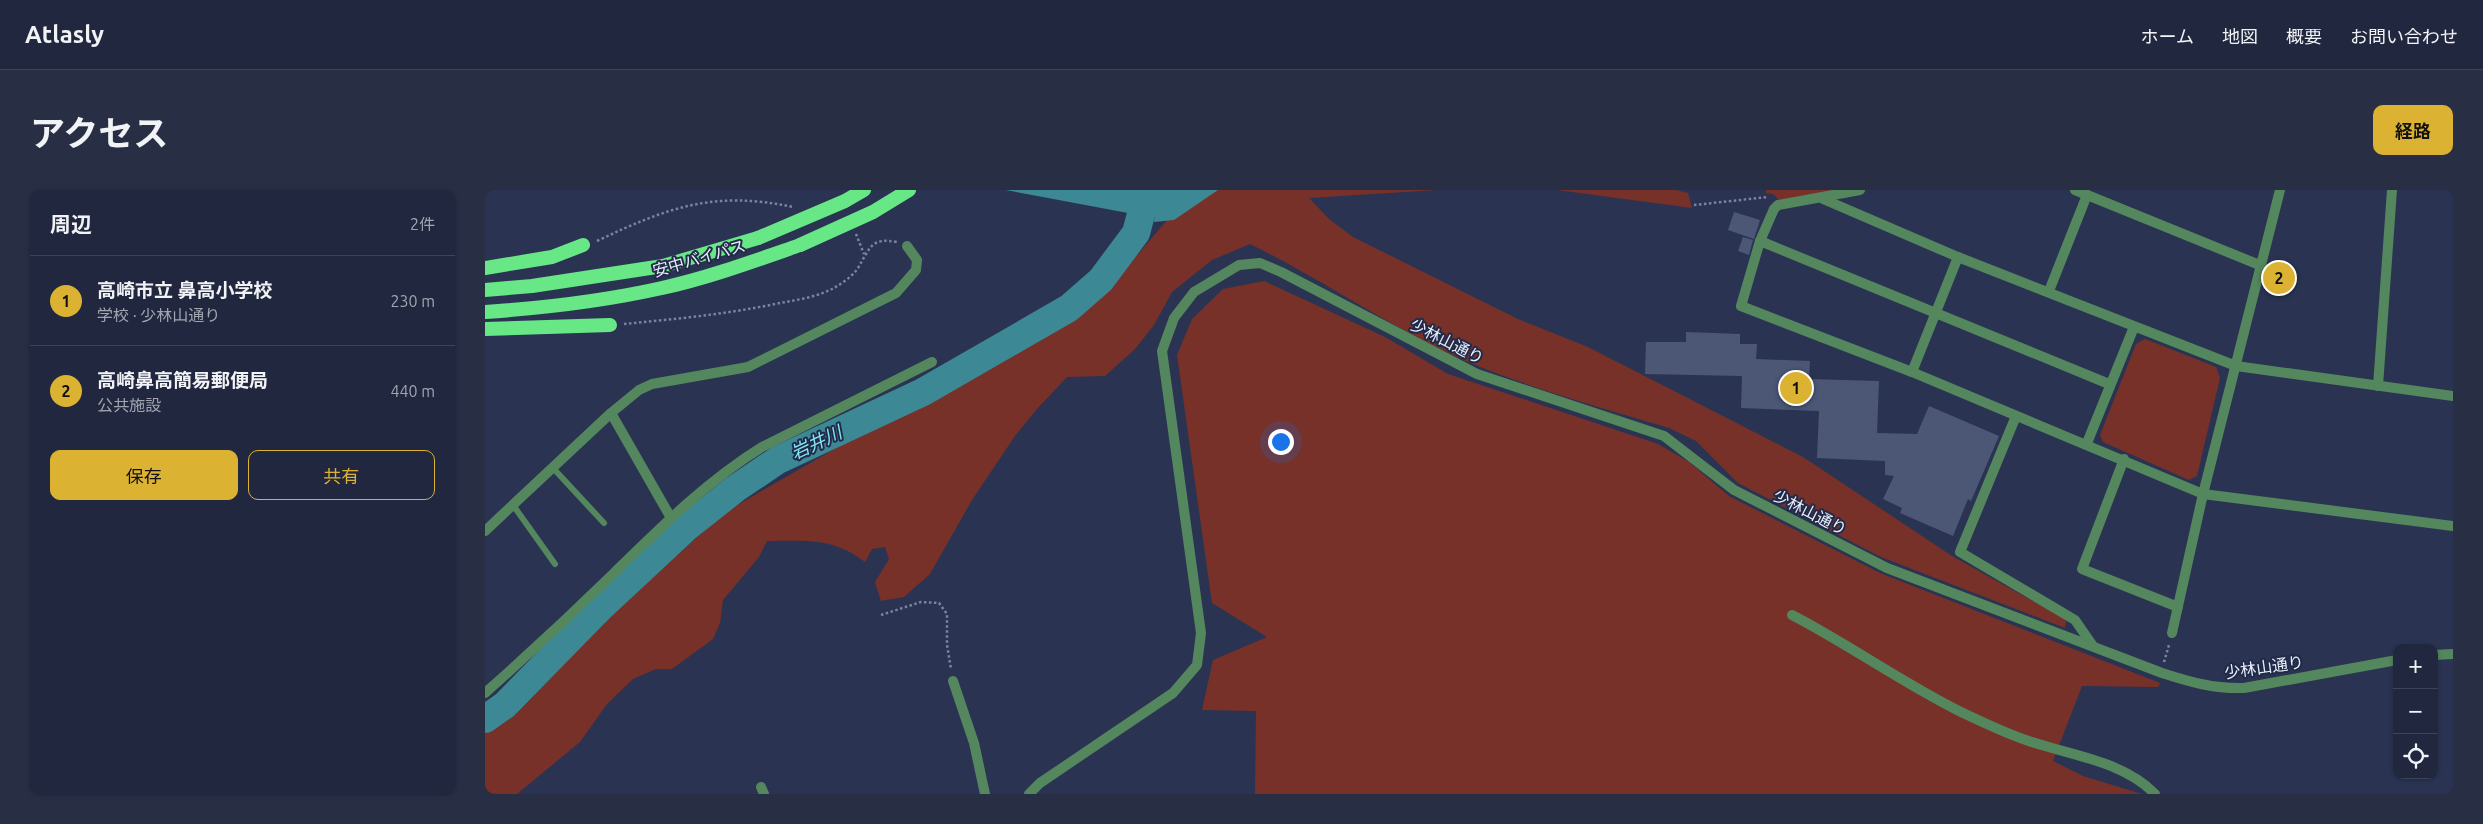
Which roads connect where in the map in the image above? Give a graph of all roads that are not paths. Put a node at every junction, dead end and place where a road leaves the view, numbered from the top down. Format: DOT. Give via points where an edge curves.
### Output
graph roads {
  1 [pos="863,190"];
  2 [pos="909,190"];
  3 [pos="1860,190"];
  4 [pos="2075,190"];
  5 [pos="2280,190"];
  6 [pos="2392,190"];
  7 [pos="2087,195"];
  8 [pos="1823,199"];
  9 [pos="1760,242"];
  10 [pos="583,245"];
  11 [pos="907,246"];
  12 [pos="1958,257"];
  13 [pos="2262,266"];
  14 [pos="485,268"];
  15 [pos="485,290"];
  16 [pos="2049,291"];
  17 [pos="485,312"];
  18 [pos="1936,315"];
  19 [pos="610,325"];
  20 [pos="2134,327"];
  21 [pos="485,329"];
  22 [pos="932,362"];
  23 [pos="2236,366"];
  24 [pos="1912,372"];
  25 [pos="2109,384"];
  26 [pos="2378,386"];
  27 [pos="2453,396"];
  28 [pos="611,413"];
  29 [pos="2016,416"];
  30 [pos="2087,443"];
  31 [pos="2124,459"];
  32 [pos="553,468"];
  33 [pos="2203,494"];
  34 [pos="513,505"];
  35 [pos="671,518"];
  36 [pos="604,523"];
  37 [pos="2453,526"];
  38 [pos="485,531"];
  39 [pos="555,564"];
  40 [pos="2178,607"];
  41 [pos="1792,615"];
  42 [pos="2172,633"];
  43 [pos="2093,646"];
  44 [pos="2453,654"];
  45 [pos="2438,655"];
  46 [pos="2393,661"];
  47 [pos="953,681"];
  48 [pos="485,693"];
  49 [pos="985,794"];
  50 [pos="1029,794"];
  51 [pos="2155,794"];
  1 -- 15 [label="highway, 安中バイパス, bridge" via="759,238 663,266 541,285"];
  2 -- 17 [label="highway, 安中バイパス, bridge" via="873,212 799,245 663,288 589,301"];
  3 -- 8 [label="street"];
  4 -- 7 [label="street"];
  5 -- 13 [label="street"];
  6 -- 26 [label="street"];
  7 -- 13 [label="street"];
  7 -- 16 [label="street"];
  8 -- 9 [label="street" via="1778,205 1773,209"];
  8 -- 12 [label="street"];
  9 -- 18 [label="street"];
  9 -- 24 [label="street" via="1741,306"];
  10 -- 14 [label="highway" via="552,257"];
  11 -- 28 [label="street" via="917,260 916,270 897,294 748,367 652,384 639,390"];
  12 -- 16 [label="street"];
  12 -- 18 [label="street"];
  13 -- 23 [label="street"];
  16 -- 20 [label="street"];
  18 -- 24 [label="street"];
  18 -- 25 [label="street"];
  19 -- 21 [label="highway"];
  20 -- 23 [label="street"];
  20 -- 25 [label="street"];
  22 -- 35 [label="street" via="762,447"];
  23 -- 26 [label="street"];
  23 -- 33 [label="street"];
  24 -- 29 [label="street"];
  25 -- 30 [label="street"];
  26 -- 27 [label="street"];
  28 -- 32 [label="street"];
  28 -- 35 [label="street"];
  29 -- 30 [label="street"];
  29 -- 43 [label="street" via="1960,552 2075,620"];
  30 -- 31 [label="street"];
  31 -- 33 [label="street"];
  31 -- 40 [label="street" via="2082,569"];
  32 -- 34 [label="street"];
  32 -- 36 [label="lane"];
  33 -- 37 [label="street"];
  33 -- 40 [label="street"];
  34 -- 38 [label="street"];
  34 -- 39 [label="lane"];
  35 -- 48 [label="street"];
  40 -- 42 [label="street"];
  41 -- 51 [label="street" via="1965,714 2023,739 2084,756 2119,770"];
  43 -- 46 [label="street, 少林山通り" via="2201,686 2222,688 2244,688"];
  43 -- 50 [label="street, 少林山通り" via="1887,568 1734,490 1664,436 1477,374 1281,272 1260,263 1239,265 1195,292 1174,318 1162,350 1201,633 1197,665 1173,693 1040,783"];
  44 -- 45 [label="street"];
  47 -- 49 [label="street" via="974,743"];
}
